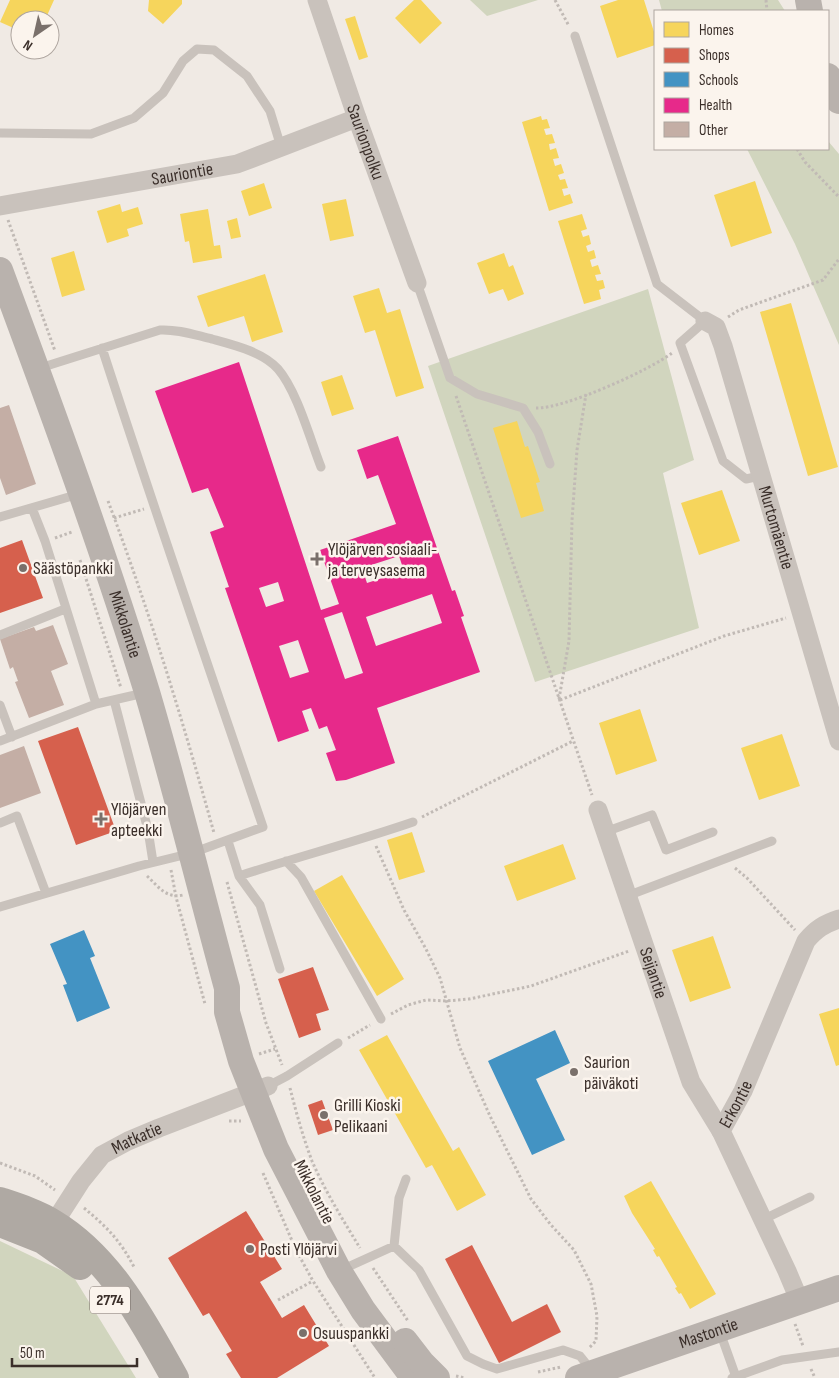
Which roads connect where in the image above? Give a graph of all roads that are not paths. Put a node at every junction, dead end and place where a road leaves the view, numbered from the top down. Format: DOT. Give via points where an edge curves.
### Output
graph roads {
  1 [pos="317,0"];
  2 [pos="574,36"];
  3 [pos="829,78"];
  4 [pos="839,101"];
  5 [pos="357,118"];
  6 [pos="0,133"];
  7 [pos="281,147"];
  8 [pos="0,206"];
  9 [pos="0,270"];
  10 [pos="417,283"];
  11 [pos="710,324"];
  12 [pos="102,348"];
  13 [pos="37,369"];
  14 [pos="550,464"];
  15 [pos="321,467"];
  16 [pos="760,476"];
  17 [pos="82,493"];
  18 [pos="32,508"];
  19 [pos="0,517"];
  20 [pos="65,609"];
  21 [pos="0,634"];
  22 [pos="147,692"];
  23 [pos="114,700"];
  24 [pos="96,704"];
  25 [pos="0,705"];
  26 [pos="12,736"];
  27 [pos="0,741"];
  28 [pos="839,741"];
  29 [pos="598,810"];
  30 [pos="413,822"];
  31 [pos="0,823"];
  32 [pos="605,832"];
  33 [pos="713,832"];
  34 [pos="228,841"];
  35 [pos="772,841"];
  36 [pos="192,853"];
  37 [pos="286,861"];
  38 [pos="153,862"];
  39 [pos="239,876"];
  40 [pos="46,892"];
  41 [pos="627,896"];
  42 [pos="1,904"];
  43 [pos="839,919"];
  44 [pos="280,969"];
  45 [pos="381,1019"];
  46 [pos="338,1043"];
  47 [pos="270,1084"];
  48 [pos="720,1131"];
  49 [pos="406,1179"];
  50 [pos="810,1197"];
  51 [pos="0,1201"];
  52 [pos="762,1220"];
  53 [pos="0,1223"];
  54 [pos="49,1231"];
  55 [pos="394,1246"];
  56 [pos="353,1264"];
  57 [pos="839,1288"];
  58 [pos="796,1310"];
  59 [pos="719,1329"];
  60 [pos="839,1352"];
  61 [pos="584,1367"];
  62 [pos="734,1377"];
  63 [pos="158,1378"];
  64 [pos="175,1378"];
  65 [pos="412,1378"];
  66 [pos="437,1378"];
  1 -- 5 [label="street, Saurionpolku"];
  2 -- 11 [label="lane" via="657,284"];
  3 -- 4 [label="main road"];
  5 -- 7 [label="street, Sauriontie"];
  5 -- 10 [label="street, Saurionpolku"];
  6 -- 7 [label="lane" via="90,134 134,118 163,93 183,61 197,49 214,50 247,76 270,111"];
  7 -- 8 [label="street, Sauriontie" via="237,164"];
  9 -- 13 [label="main road, Mikkolantie"];
  10 -- 14 [label="lane" via="450,378 477,394 523,408 538,432"];
  11 -- 16 [label="street, Murtomäentie"];
  11 -- 16 [label="lane" via="680,343 723,461 746,479"];
  12 -- 13 [label="lane"];
  12 -- 15 [label="lane" via="169,329 222,342 258,356 277,368 292,391"];
  12 -- 34 [label="lane" via="263,827"];
  13 -- 17 [label="main road, Mikkolantie"];
  16 -- 28 [label="street, Murtomäentie"];
  17 -- 18 [label="lane"];
  17 -- 22 [label="main road, Mikkolantie"];
  18 -- 19 [label="lane"];
  18 -- 20 [label="lane"];
  20 -- 21 [label="lane"];
  20 -- 24 [label="lane"];
  22 -- 23 [label="lane"];
  22 -- 36 [label="main road, Mikkolantie"];
  23 -- 24 [label="lane"];
  23 -- 38 [label="lane" via="148,830"];
  24 -- 26 [label="lane"];
  25 -- 26 [label="lane"];
  26 -- 27 [label="lane"];
  29 -- 32 [label="street, Seijantie"];
  30 -- 37 [label="lane"];
  31 -- 40 [label="lane" via="17,816"];
  32 -- 33 [label="lane" via="652,815 666,850"];
  32 -- 41 [label="street, Seijantie"];
  34 -- 36 [label="lane"];
  34 -- 39 [label="lane"];
  35 -- 41 [label="lane"];
  36 -- 38 [label="lane"];
  36 -- 47 [label="main road, Mikkolantie" via="226,988 237,1004"];
  37 -- 39 [label="lane"];
  37 -- 45 [label="lane" via="301,877"];
  38 -- 40 [label="lane"];
  39 -- 44 [label="lane" via="260,905"];
  40 -- 42 [label="lane"];
  41 -- 48 [label="street, Seijantie" via="690,1082"];
  43 -- 48 [label="street, Erkontie" via="823,924 806,941 743,1091"];
  46 -- 47 [label="lane"];
  47 -- 54 [label="street, Matkatie" via="128,1141 102,1155 80,1181"];
  47 -- 56 [label="main road, Mikkolantie" via="293,1148"];
  48 -- 52 [label="street, Erkontie"];
  49 -- 55 [label="lane" via="399,1198"];
  50 -- 52 [label="lane"];
  51 -- 54 [label="highway, 2774" via="36,1213"];
  52 -- 58 [label="street, Erkontie"];
  53 -- 54 [label="highway, 2774"];
  54 -- 63 [label="highway, 2774" via="67,1256 91,1275 106,1293"];
  54 -- 64 [label="highway, 2774" via="88,1249 110,1274"];
  55 -- 56 [label="lane"];
  55 -- 61 [label="lane" via="419,1270 467,1356 497,1369 563,1350"];
  56 -- 65 [label="main road, Mikkolantie" via="363,1310"];
  56 -- 66 [label="main road, Mikkolantie" via="402,1336"];
  57 -- 58 [label="main road, Mastontie"];
  58 -- 59 [label="main road, Mastontie"];
  59 -- 61 [label="main road, Mastontie"];
  59 -- 62 [label="lane"];
  60 -- 62 [label="lane" via="782,1360"];
}
